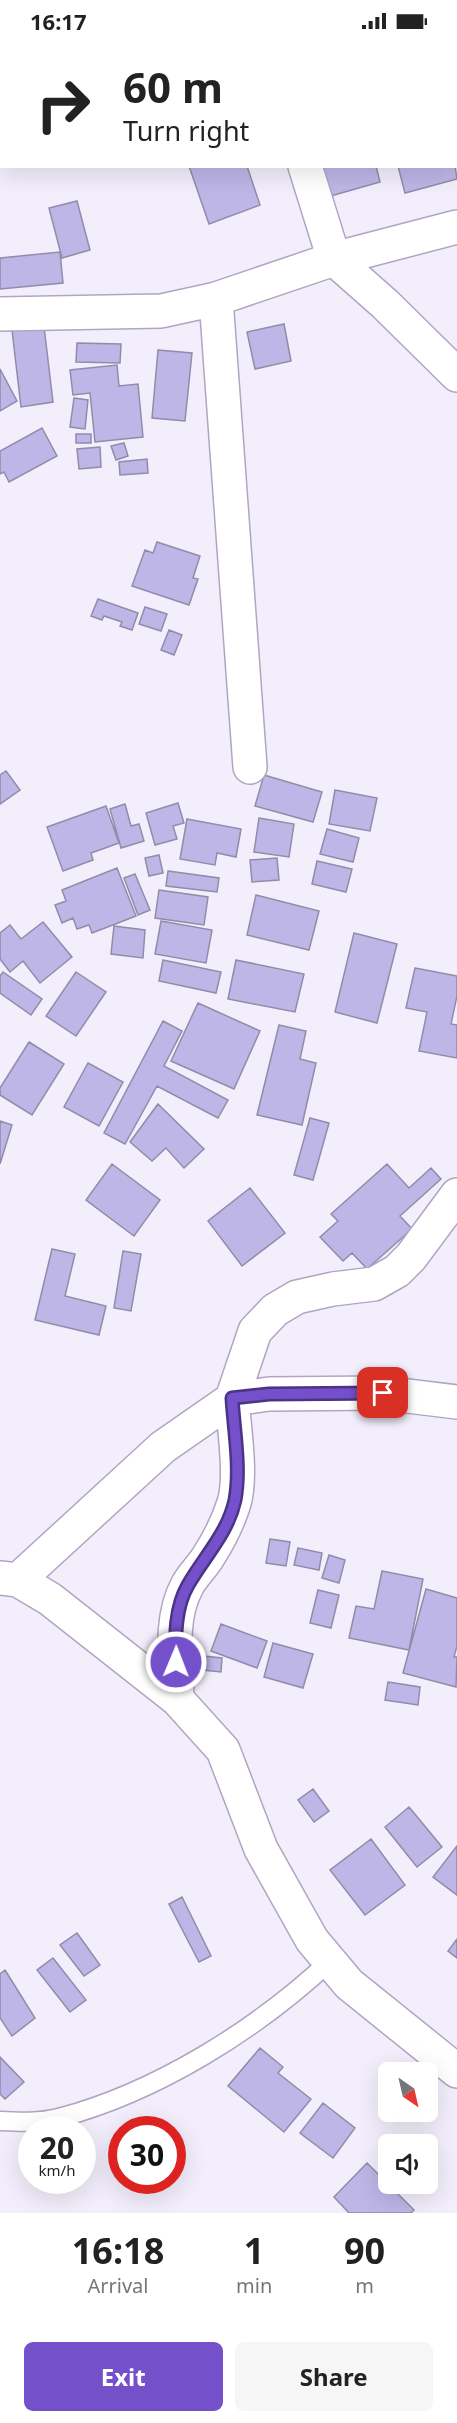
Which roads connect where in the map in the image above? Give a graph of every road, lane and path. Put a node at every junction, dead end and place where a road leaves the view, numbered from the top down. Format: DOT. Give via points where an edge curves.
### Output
graph roads {
  1 [pos="306,168"];
  2 [pos="457,227"];
  3 [pos="334,259"];
  4 [pos="216,299"];
  5 [pos="0,314"];
  6 [pos="457,375"];
  7 [pos="250,767"];
  8 [pos="457,1195"];
  9 [pos="232,1398"];
  10 [pos="457,1402"];
  11 [pos="9,1579"];
  12 [pos="177,1699"];
  13 [pos="330,1961"];
  14 [pos="457,2071"];
  15 [pos="0,2121"];
  1 -- 3 [label="street"];
  2 -- 3 [label="street"];
  3 -- 4 [label="street"];
  3 -- 6 [label="street"];
  4 -- 5 [label="street" via="160,311"];
  4 -- 7 [label="street"];
  8 -- 9 [label="street" via="397,1271 374,1284 297,1297 276,1310 255,1332"];
  9 -- 10 [label="street" via="383,1393"];
  9 -- 11 [label="street" via="163,1448"];
  9 -- 12 [label="street" via="235,1501 224,1530 187,1586 179,1607 175,1644"];
  11 -- 12 [label="street" via="50,1599"];
  12 -- 13 [label="street" via="223,1750 261,1849 312,1940"];
  13 -- 14 [label="street" via="350,1984"];
  13 -- 15 [label="lane" via="251,2025 121,2097 58,2118"];
}
